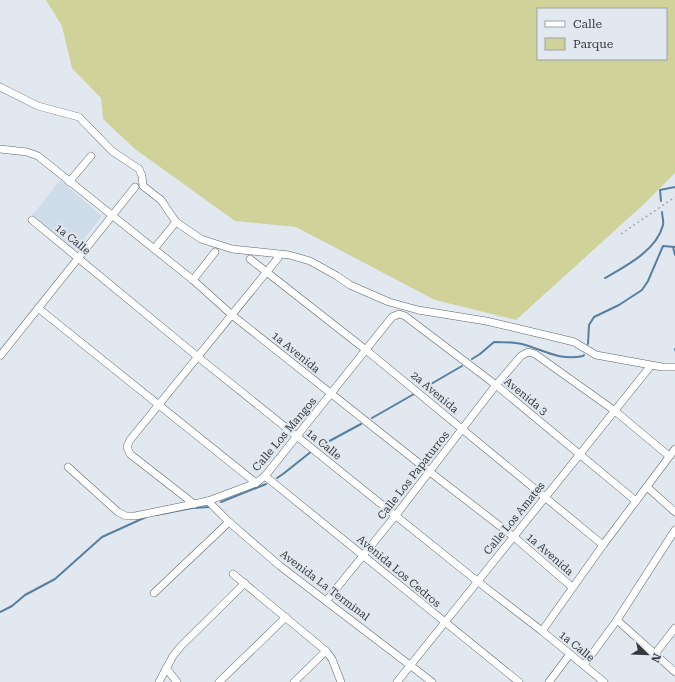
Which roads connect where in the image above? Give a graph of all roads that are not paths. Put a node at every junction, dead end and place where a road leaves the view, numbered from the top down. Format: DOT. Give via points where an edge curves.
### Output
graph roads {
  1 [pos="0,87"];
  2 [pos="0,149"];
  3 [pos="91,156"];
  4 [pos="70,182"];
  5 [pos="135,186"];
  6 [pos="112,215"];
  7 [pos="32,220"];
  8 [pos="176,222"];
  9 [pos="154,249"];
  10 [pos="215,252"];
  11 [pos="78,257"];
  12 [pos="278,258"];
  13 [pos="250,259"];
  14 [pos="267,272"];
  15 [pos="193,280"];
  16 [pos="38,308"];
  17 [pos="399,314"];
  18 [pos="232,315"];
  19 [pos="366,350"];
  20 [pos="0,356"];
  21 [pos="198,357"];
  22 [pos="675,367"];
  23 [pos="649,368"];
  24 [pos="496,385"];
  25 [pos="331,394"];
  26 [pos="159,405"];
  27 [pos="615,411"];
  28 [pos="462,430"];
  29 [pos="298,436"];
  30 [pos="675,449"];
  31 [pos="580,454"];
  32 [pos="669,456"];
  33 [pos="68,467"];
  34 [pos="430,472"];
  35 [pos="265,476"];
  36 [pos="256,482"];
  37 [pos="647,487"];
  38 [pos="545,498"];
  39 [pos="208,501"];
  40 [pos="636,501"];
  41 [pos="194,504"];
  42 [pos="675,512"];
  43 [pos="396,516"];
  44 [pos="229,522"];
  45 [pos="675,530"];
  46 [pos="514,537"];
  47 [pos="603,545"];
  48 [pos="364,555"];
  49 [pos="233,574"];
  50 [pos="477,581"];
  51 [pos="244,583"];
  52 [pos="572,588"];
  53 [pos="154,593"];
  54 [pos="327,600"];
  55 [pos="286,617"];
  56 [pos="617,620"];
  57 [pos="445,623"];
  58 [pos="675,628"];
  59 [pos="542,631"];
  60 [pos="326,651"];
  61 [pos="570,654"];
  62 [pos="655,654"];
  63 [pos="411,665"];
  64 [pos="584,665"];
  65 [pos="166,668"];
  66 [pos="675,672"];
  67 [pos="159,682"];
  68 [pos="177,682"];
  69 [pos="219,682"];
  70 [pos="294,682"];
  71 [pos="341,682"];
  72 [pos="397,682"];
  73 [pos="432,682"];
  74 [pos="519,682"];
  75 [pos="549,682"];
  76 [pos="604,682"];
  1 -- 8 [label="street" via="38,106 79,117 112,150 139,170 143,186 161,200"];
  2 -- 4 [label="street, 1a Avenida" via="38,156"];
  3 -- 4 [label="street"];
  4 -- 6 [label="street, 1a Avenida"];
  5 -- 6 [label="street"];
  6 -- 9 [label="street, 1a Avenida"];
  6 -- 11 [label="street"];
  7 -- 11 [label="street, 1a Calle"];
  8 -- 9 [label="street"];
  8 -- 22 [label="street" via="201,239 232,249 289,255 310,261 350,285 389,302 574,342 596,355"];
  9 -- 15 [label="street, 1a Avenida"];
  10 -- 15 [label="street"];
  11 -- 16 [label="street"];
  11 -- 21 [label="street, 1a Calle"];
  12 -- 14 [label="street"];
  13 -- 14 [label="street, 2a Avenida"];
  14 -- 18 [label="street"];
  14 -- 19 [label="street, 2a Avenida"];
  15 -- 18 [label="street, 1a Avenida"];
  16 -- 20 [label="street"];
  16 -- 26 [label="street"];
  17 -- 19 [label="street, Calle Los Mangos" via="392,317"];
  17 -- 24 [label="street, Avenida 3"];
  18 -- 21 [label="street"];
  18 -- 25 [label="street, 1a Avenida"];
  19 -- 25 [label="street, Calle Los Mangos"];
  19 -- 28 [label="street, 2a Avenida"];
  21 -- 26 [label="street"];
  21 -- 29 [label="street, 1a Calle"];
  23 -- 27 [label="street, Calle Los Amates"];
  24 -- 27 [label="street, Calle Los Papaturros" via="521,356 528,352 535,354"];
  24 -- 28 [label="street, Calle Los Papaturros"];
  24 -- 31 [label="street, Avenida 3"];
  25 -- 29 [label="street, Calle Los Mangos"];
  25 -- 34 [label="street, 1a Avenida"];
  26 -- 36 [label="street"];
  26 -- 41 [label="street" via="127,447 130,454"];
  27 -- 31 [label="street, Calle Los Amates"];
  27 -- 32 [label="street"];
  28 -- 34 [label="street, Calle Los Papaturros"];
  28 -- 38 [label="street, 2a Avenida"];
  29 -- 35 [label="street, Calle Los Mangos"];
  29 -- 43 [label="street, 1a Calle"];
  30 -- 32 [label="street"];
  31 -- 38 [label="street, Calle Los Amates"];
  31 -- 40 [label="street, Avenida 3"];
  32 -- 37 [label="street"];
  33 -- 41 [label="street, Calle Los Mangos" via="118,512 126,516"];
  34 -- 43 [label="street, Calle Los Papaturros"];
  34 -- 46 [label="street, 1a Avenida"];
  35 -- 36 [label="street, Calle Los Mangos"];
  35 -- 48 [label="street, Avenida Los Cedros"];
  36 -- 39 [label="street, Calle Los Mangos"];
  37 -- 40 [label="street"];
  37 -- 42 [label="street"];
  38 -- 46 [label="street, Calle Los Amates"];
  38 -- 47 [label="street, 2a Avenida"];
  39 -- 41 [label="street, Calle Los Mangos"];
  39 -- 44 [label="street, Avenida La Terminal"];
  40 -- 47 [label="street"];
  43 -- 48 [label="street, Calle Los Papaturros"];
  43 -- 50 [label="street, 1a Calle"];
  44 -- 53 [label="street"];
  44 -- 54 [label="street, Avenida La Terminal" via="280,566"];
  45 -- 56 [label="street"];
  46 -- 50 [label="street, Calle Los Amates"];
  46 -- 52 [label="street, 1a Avenida"];
  47 -- 52 [label="street"];
  48 -- 54 [label="street, Calle Los Papaturros"];
  48 -- 57 [label="street, Avenida Los Cedros"];
  49 -- 51 [label="street"];
  50 -- 57 [label="street, Calle Los Amates"];
  50 -- 59 [label="street, 1a Calle"];
  51 -- 55 [label="street"];
  51 -- 65 [label="street" via="181,646"];
  52 -- 59 [label="street"];
  54 -- 63 [label="street, Avenida La Terminal"];
  55 -- 60 [label="street"];
  55 -- 69 [label="street"];
  56 -- 62 [label="street"];
  56 -- 64 [label="street"];
  57 -- 63 [label="street, Calle Los Amates"];
  57 -- 74 [label="street, Avenida Los Cedros"];
  58 -- 62 [label="street"];
  59 -- 61 [label="street, 1a Calle"];
  60 -- 70 [label="street"];
  60 -- 71 [label="street"];
  61 -- 64 [label="street, 1a Calle"];
  61 -- 75 [label="street"];
  62 -- 66 [label="street"];
  63 -- 72 [label="street, Calle Los Amates"];
  63 -- 73 [label="street, Avenida La Terminal"];
  64 -- 76 [label="street, 1a Calle"];
  65 -- 67 [label="street"];
  65 -- 68 [label="street"];
}
